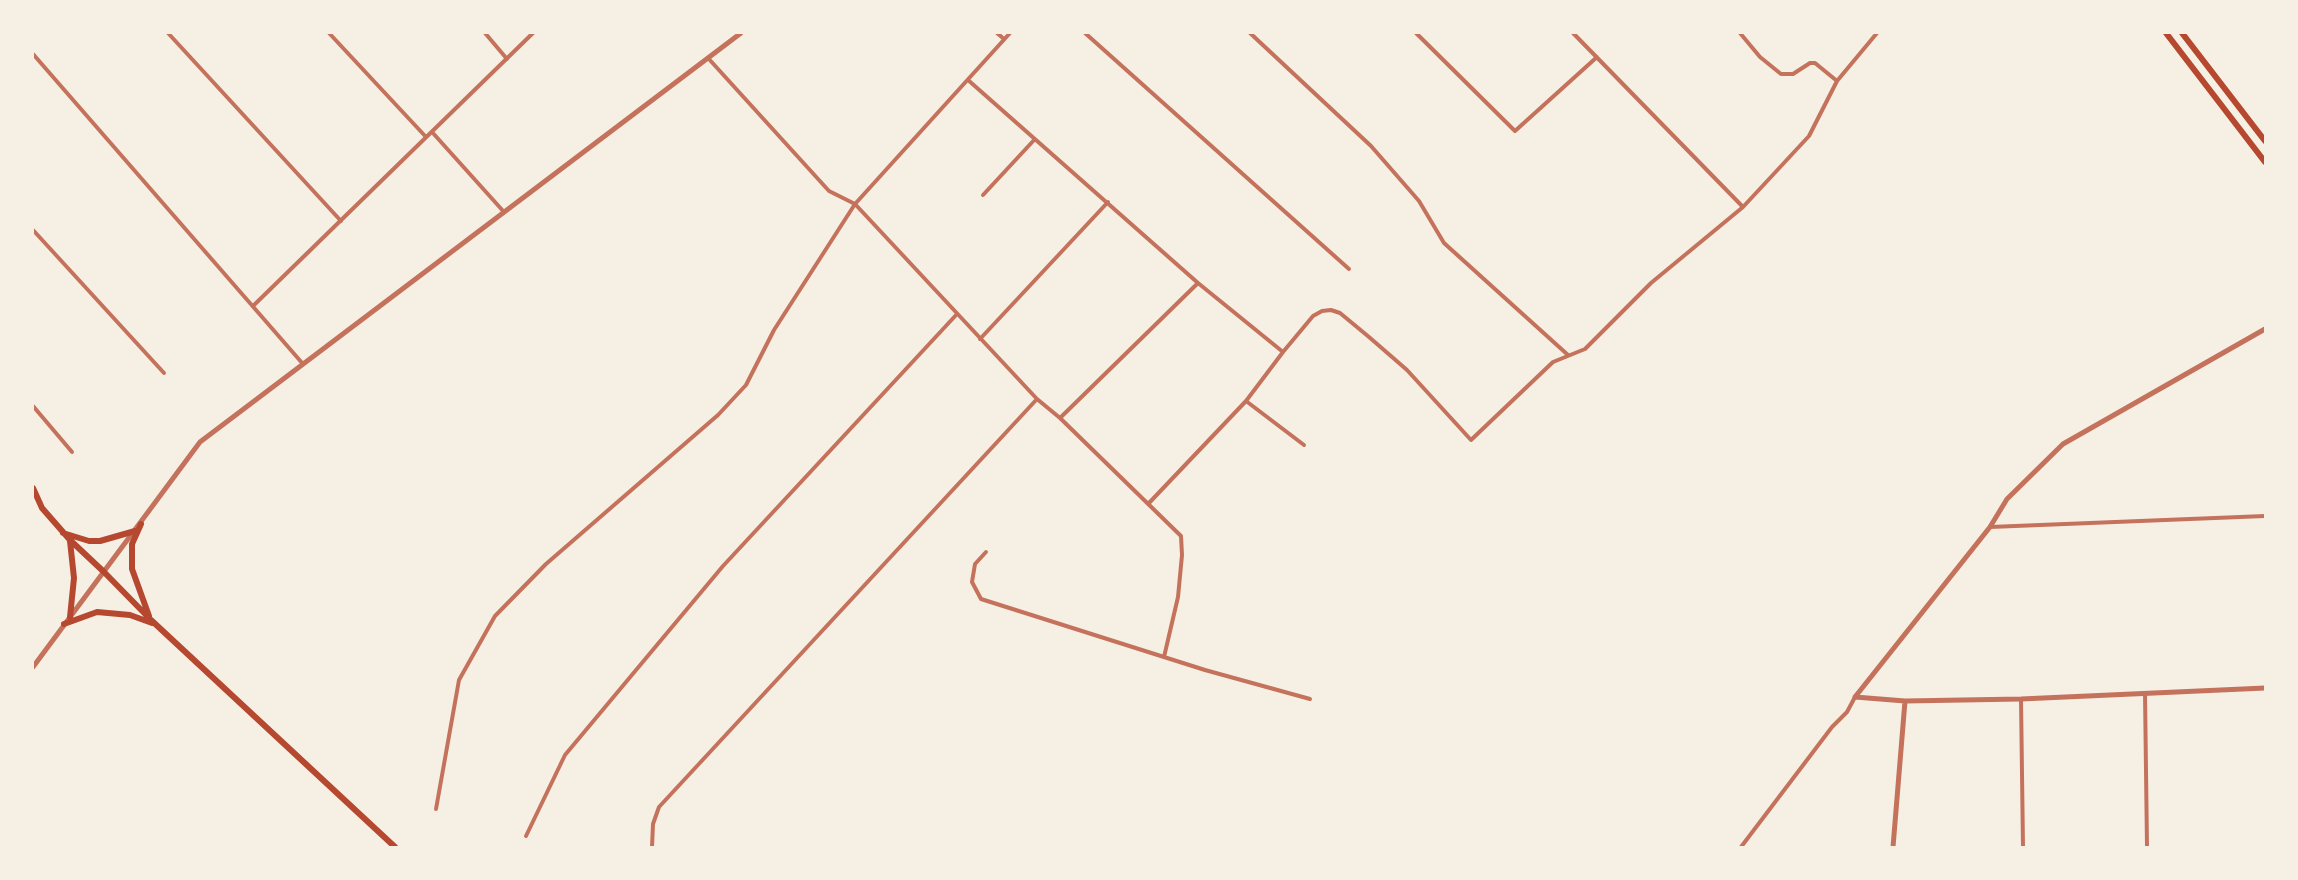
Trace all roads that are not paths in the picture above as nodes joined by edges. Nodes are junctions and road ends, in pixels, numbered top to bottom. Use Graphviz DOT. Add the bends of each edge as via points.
graph roads {
  1 [pos="168,33"];
  2 [pos="329,33"];
  3 [pos="485,33"];
  4 [pos="534,33"];
  5 [pos="741,33"];
  6 [pos="997,33"];
  7 [pos="1010,33"];
  8 [pos="1085,33"];
  9 [pos="1250,33"];
  10 [pos="1416,33"];
  11 [pos="1573,33"];
  12 [pos="1740,33"];
  13 [pos="1877,33"];
  14 [pos="2166,33"];
  15 [pos="2182,33"];
  16 [pos="1004,39"];
  17 [pos="33,54"];
  18 [pos="1597,57"];
  19 [pos="708,58"];
  20 [pos="507,59"];
  21 [pos="968,80"];
  22 [pos="1837,81"];
  23 [pos="432,132"];
  24 [pos="426,137"];
  25 [pos="1035,139"];
  26 [pos="2265,141"];
  27 [pos="2265,162"];
  28 [pos="983,195"];
  29 [pos="1108,202"];
  30 [pos="855,204"];
  31 [pos="1743,207"];
  32 [pos="504,212"];
  33 [pos="341,221"];
  34 [pos="33,230"];
  35 [pos="1349,269"];
  36 [pos="1198,283"];
  37 [pos="253,306"];
  38 [pos="957,314"];
  39 [pos="2265,329"];
  40 [pos="980,339"];
  41 [pos="1282,352"];
  42 [pos="1568,355"];
  43 [pos="303,364"];
  44 [pos="164,373"];
  45 [pos="1037,399"];
  46 [pos="1246,401"];
  47 [pos="33,406"];
  48 [pos="1060,418"];
  49 [pos="1304,445"];
  50 [pos="72,452"];
  51 [pos="33,488"];
  52 [pos="1149,503"];
  53 [pos="2265,516"];
  54 [pos="141,524"];
  55 [pos="1990,527"];
  56 [pos="135,531"];
  57 [pos="63,533"];
  58 [pos="70,540"];
  59 [pos="987,552"];
  60 [pos="104,572"];
  61 [pos="69,617"];
  62 [pos="154,622"];
  63 [pos="64,624"];
  64 [pos="1164,657"];
  65 [pos="33,667"];
  66 [pos="2265,688"];
  67 [pos="2145,693"];
  68 [pos="1855,697"];
  69 [pos="1310,699"];
  70 [pos="2021,699"];
  71 [pos="1905,701"];
  72 [pos="436,809"];
  73 [pos="526,836"];
  74 [pos="394,847"];
  75 [pos="652,847"];
  76 [pos="1741,847"];
  77 [pos="1893,847"];
  78 [pos="2023,847"];
  79 [pos="2146,847"];
  1 -- 33 [label="street"];
  2 -- 24 [label="street"];
  3 -- 20 [label="street"];
  4 -- 20 [label="street"];
  5 -- 19 [label="street"];
  6 -- 16 [label="street"];
  7 -- 16 [label="street"];
  8 -- 35 [label="street"];
  9 -- 42 [label="street" via="1371,146 1419,201 1444,243"];
  10 -- 18 [label="street" via="1515,130"];
  11 -- 18 [label="street"];
  12 -- 22 [label="street" via="1781,74 1792,74 1815,63"];
  13 -- 22 [label="street"];
  14 -- 27 [label="main road"];
  15 -- 26 [label="main road"];
  16 -- 21 [label="street"];
  17 -- 37 [label="street"];
  18 -- 31 [label="street"];
  19 -- 30 [label="street" via="829,191"];
  19 -- 32 [label="street"];
  20 -- 23 [label="street"];
  21 -- 25 [label="street"];
  21 -- 30 [label="street"];
  22 -- 31 [label="street" via="1809,136"];
  23 -- 24 [label="street"];
  23 -- 32 [label="street"];
  24 -- 33 [label="street"];
  25 -- 28 [label="street"];
  25 -- 29 [label="street"];
  29 -- 36 [label="street"];
  29 -- 40 [label="street"];
  30 -- 38 [label="street"];
  30 -- 72 [label="street" via="774,330 746,385 718,415 546,564 495,616 459,680"];
  31 -- 42 [label="street" via="1651,283 1585,349"];
  32 -- 43 [label="street"];
  33 -- 37 [label="street"];
  34 -- 44 [label="street"];
  36 -- 41 [label="street"];
  36 -- 48 [label="street"];
  37 -- 43 [label="street"];
  38 -- 40 [label="street"];
  38 -- 73 [label="street" via="723,566 565,755"];
  39 -- 55 [label="street" via="2063,444 2007,500"];
  40 -- 45 [label="street"];
  41 -- 42 [label="street" via="1313,316 1322,311 1340,313 1407,370 1471,440 1553,362"];
  41 -- 46 [label="street"];
  43 -- 54 [label="street" via="200,442"];
  45 -- 48 [label="street"];
  45 -- 75 [label="street" via="659,807"];
  46 -- 49 [label="street"];
  46 -- 52 [label="street"];
  47 -- 50 [label="street"];
  48 -- 52 [label="street"];
  51 -- 57 [label="main road" via="42,508"];
  52 -- 64 [label="street" via="1181,536 1178,597"];
  53 -- 55 [label="street"];
  54 -- 56 [label="street"];
  54 -- 62 [label="main road" via="132,544 132,569"];
  55 -- 68 [label="street"];
  56 -- 57 [label="main road" via="100,541"];
  56 -- 60 [label="street"];
  57 -- 58 [label="main road"];
  58 -- 60 [label="main road"];
  58 -- 61 [label="main road" via="74,578"];
  59 -- 64 [label="street" via="975,564 972,582 981,599"];
  60 -- 61 [label="street"];
  60 -- 62 [label="main road"];
  61 -- 63 [label="street"];
  62 -- 63 [label="main road" via="111,612 87,614"];
  62 -- 74 [label="main road"];
  63 -- 65 [label="street"];
  64 -- 69 [label="street"];
  66 -- 67 [label="street"];
  67 -- 70 [label="street"];
  67 -- 79 [label="street"];
  68 -- 71 [label="street"];
  68 -- 76 [label="street"];
  70 -- 71 [label="street"];
  70 -- 78 [label="street"];
  71 -- 77 [label="street"];
}
